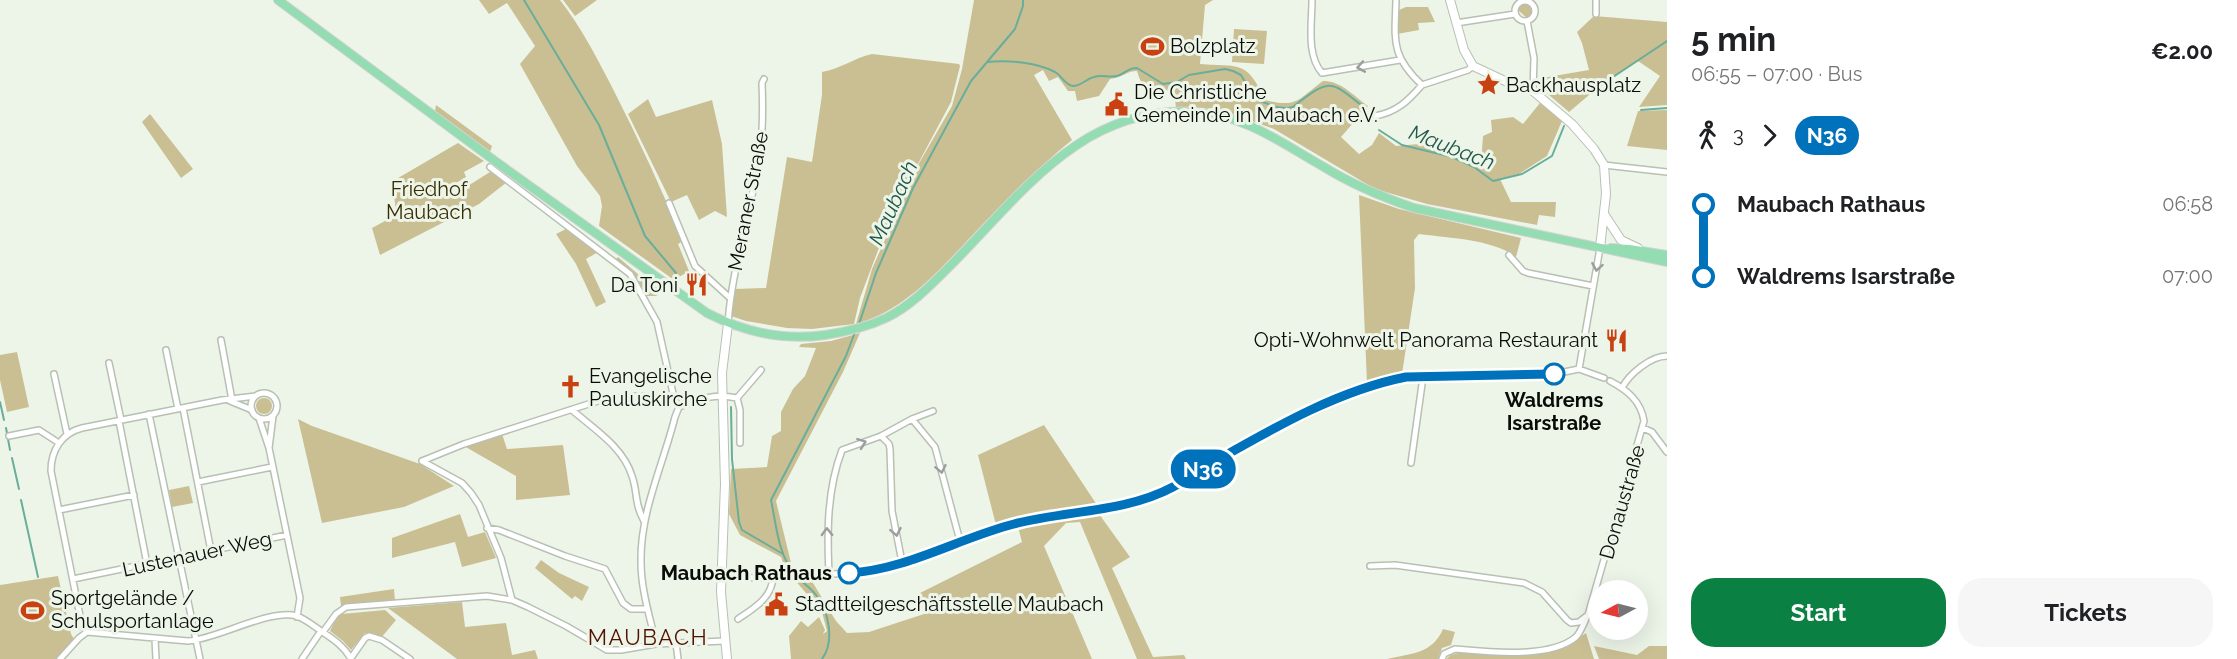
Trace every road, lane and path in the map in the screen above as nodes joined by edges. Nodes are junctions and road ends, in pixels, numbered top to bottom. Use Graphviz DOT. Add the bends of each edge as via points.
graph roads {
  1 [pos="278,0"];
  2 [pos="1312,0"];
  3 [pos="1396,0"];
  4 [pos="1450,0"];
  5 [pos="1596,0"];
  6 [pos="1515,14"];
  7 [pos="1596,14"];
  8 [pos="1527,21"];
  9 [pos="1456,23"];
  10 [pos="1400,60"];
  11 [pos="1473,66"];
  12 [pos="764,79"];
  13 [pos="1422,85"];
  14 [pos="1533,91"];
  15 [pos="1375,116"];
  16 [pos="1604,165"];
  17 [pos="490,167"];
  18 [pos="1667,172"];
  19 [pos="669,203"];
  20 [pos="1604,214"];
  21 [pos="1600,248"];
  22 [pos="1509,255"];
  23 [pos="1667,258"];
  24 [pos="1593,286"];
  25 [pos="730,298"];
  26 [pos="728,324"];
  27 [pos="221,340"];
  28 [pos="166,350"];
  29 [pos="1667,356"];
  30 [pos="109,363"];
  31 [pos="1579,369"];
  32 [pos="761,370"];
  33 [pos="54,374"];
  34 [pos="1423,377"];
  35 [pos="1622,388"];
  36 [pos="722,395"];
  37 [pos="256,396"];
  38 [pos="674,398"];
  39 [pos="737,398"];
  40 [pos="232,401"];
  41 [pos="679,407"];
  42 [pos="180,408"];
  43 [pos="252,410"];
  44 [pos="572,410"];
  45 [pos="933,411"];
  46 [pos="149,414"];
  47 [pos="273,416"];
  48 [pos="259,418"];
  49 [pos="912,419"];
  50 [pos="120,421"];
  51 [pos="1643,428"];
  52 [pos="67,434"];
  53 [pos="9,436"];
  54 [pos="881,436"];
  55 [pos="59,443"];
  56 [pos="740,443"];
  57 [pos="269,448"];
  58 [pos="1667,452"];
  59 [pos="1411,463"];
  60 [pos="272,467"];
  61 [pos="198,482"];
  62 [pos="134,495"];
  63 [pos="59,510"];
  64 [pos="644,521"];
  65 [pos="487,528"];
  66 [pos="286,535"];
  67 [pos="960,541"];
  68 [pos="211,551"];
  69 [pos="179,557"];
  70 [pos="902,562"];
  71 [pos="147,564"];
  72 [pos="1370,566"];
  73 [pos="829,574"];
  74 [pos="722,577"];
  75 [pos="773,577"];
  76 [pos="73,579"];
  77 [pos="1598,580"];
  78 [pos="512,600"];
  79 [pos="647,609"];
  80 [pos="1588,615"];
  81 [pos="297,616"];
  82 [pos="738,619"];
  83 [pos="322,631"];
  84 [pos="87,632"];
  85 [pos="155,639"];
  86 [pos="196,640"];
  87 [pos="724,641"];
  88 [pos="656,644"];
  89 [pos="676,644"];
  90 [pos="351,658"];
  91 [pos="60,659"];
  92 [pos="156,659"];
  93 [pos="200,659"];
  94 [pos="302,659"];
  95 [pos="410,659"];
  96 [pos="678,659"];
  97 [pos="727,659"];
  98 [pos="1442,659"];
  1 -- 26 [label="main road" via="622,254"];
  10 -- 2 [label="street, one-way" via="1322,73 1312,57"];
  3 -- 10 [label="street" via="1395,32"];
  4 -- 9 [label="street"];
  5 -- 7 [label="street"];
  6 -- 8 [label="street"];
  6 -- 8 [label="street" via="1519,3 1531,2 1535,14"];
  6 -- 9 [label="street"];
  8 -- 14 [label="street" via="1534,58"];
  9 -- 11 [label="street"];
  10 -- 13 [label="street"];
  11 -- 13 [label="street"];
  11 -- 14 [label="street"];
  12 -- 25 [label="street, Meraner Straße" via="760,154"];
  13 -- 15 [label="street" via="1398,108"];
  14 -- 16 [label="street" via="1572,124"];
  16 -- 18 [label="street"];
  16 -- 20 [label="street"];
  17 -- 38 [label="street" via="630,274 657,322"];
  19 -- 25 [label="street" via="695,266"];
  20 -- 21 [label="street"];
  20 -- 23 [label="street" via="1621,240"];
  21 -- 23 [label="main road" via="1623,248"];
  21 -- 24 [label="street, one-way"];
  21 -- 26 [label="main road" via="1414,208 1374,194 1246,124 1195,112 1166,114 1120,123 1068,149 918,296 893,314 850,330 795,338"];
  22 -- 24 [label="street" via="1528,273"];
  24 -- 31 [label="street"];
  25 -- 26 [label="street, Meraner Straße"];
  26 -- 36 [label="street"];
  27 -- 40 [label="street"];
  28 -- 42 [label="street"];
  29 -- 35 [label="street" via="1648,364 1626,380"];
  30 -- 50 [label="street"];
  31 -- 34 [label="street" via="1554,374"];
  31 -- 35 [label="street, Donaustraße"];
  32 -- 39 [label="street"];
  33 -- 52 [label="street"];
  34 -- 59 [label="street"];
  34 -- 67 [label="street" via="1382,383 1306,413 1171,488 1132,502 1015,523"];
  35 -- 51 [label="street, Donaustraße" via="1640,407"];
  36 -- 39 [label="street"];
  36 -- 41 [label="street"];
  36 -- 74 [label="street"];
  37 -- 40 [label="street"];
  37 -- 43 [label="street"];
  37 -- 47 [label="street" via="273,396 278,406"];
  38 -- 41 [label="street"];
  38 -- 44 [label="street" via="615,398"];
  39 -- 56 [label="street"];
  40 -- 42 [label="street"];
  40 -- 43 [label="street"];
  41 -- 64 [label="street"];
  42 -- 46 [label="street"];
  42 -- 61 [label="street"];
  43 -- 48 [label="street"];
  44 -- 64 [label="street" via="622,455 633,476 637,509"];
  44 -- 65 [label="street" via="422,461 462,483 479,505"];
  45 -- 49 [label="street"];
  46 -- 50 [label="street"];
  46 -- 69 [label="street"];
  47 -- 48 [label="street"];
  47 -- 57 [label="street"];
  48 -- 57 [label="street"];
  49 -- 54 [label="street"];
  49 -- 67 [label="street, one-way" via="934,447"];
  50 -- 52 [label="street"];
  50 -- 62 [label="street"];
  51 -- 58 [label="street" via="1652,432"];
  51 -- 77 [label="street, Donaustraße"];
  52 -- 55 [label="street"];
  53 -- 55 [label="street" via="39,430"];
  54 -- 70 [label="street, one-way" via="890,449 892,511"];
  73 -- 54 [label="street, one-way" via="827,524 842,450"];
  55 -- 63 [label="street" via="51,463"];
  57 -- 60 [label="street"];
  60 -- 61 [label="street"];
  60 -- 66 [label="street"];
  61 -- 68 [label="street"];
  62 -- 63 [label="street"];
  62 -- 71 [label="street"];
  63 -- 76 [label="street"];
  64 -- 79 [label="street" via="640,564"];
  65 -- 78 [label="street" via="501,558"];
  65 -- 79 [label="street" via="605,569 623,603 631,609"];
  66 -- 68 [label="street, Lustenauer Weg"];
  66 -- 81 [label="street" via="300,598"];
  67 -- 70 [label="street"];
  68 -- 69 [label="street, Lustenauer Weg"];
  69 -- 71 [label="street, Lustenauer Weg"];
  69 -- 86 [label="street"];
  70 -- 73 [label="street" via="867,572"];
  71 -- 76 [label="street, Lustenauer Weg"];
  72 -- 80 [label="street" via="1395,565 1524,583 1542,592 1571,623"];
  73 -- 75 [label="street"];
  74 -- 75 [label="street"];
  74 -- 87 [label="street"];
  75 -- 82 [label="street" via="773,587 760,603"];
  76 -- 84 [label="street" via="82,626"];
  78 -- 83 [label="street" via="487,596 346,607"];
  78 -- 88 [label="street" via="607,650"];
  79 -- 88 [label="street"];
  80 -- 98 [label="street, Donaustraße" via="1578,635 1560,647 1535,654 1455,649"];
  81 -- 83 [label="street"];
  81 -- 86 [label="street" via="264,619"];
  83 -- 90 [label="street"];
  83 -- 94 [label="street"];
  84 -- 85 [label="street"];
  84 -- 91 [label="street"];
  85 -- 86 [label="street"];
  85 -- 92 [label="street"];
  86 -- 93 [label="street"];
  87 -- 89 [label="street"];
  87 -- 97 [label="street"];
  88 -- 89 [label="street"];
  89 -- 96 [label="street"];
  90 -- 95 [label="street" via="369,636"];
}
